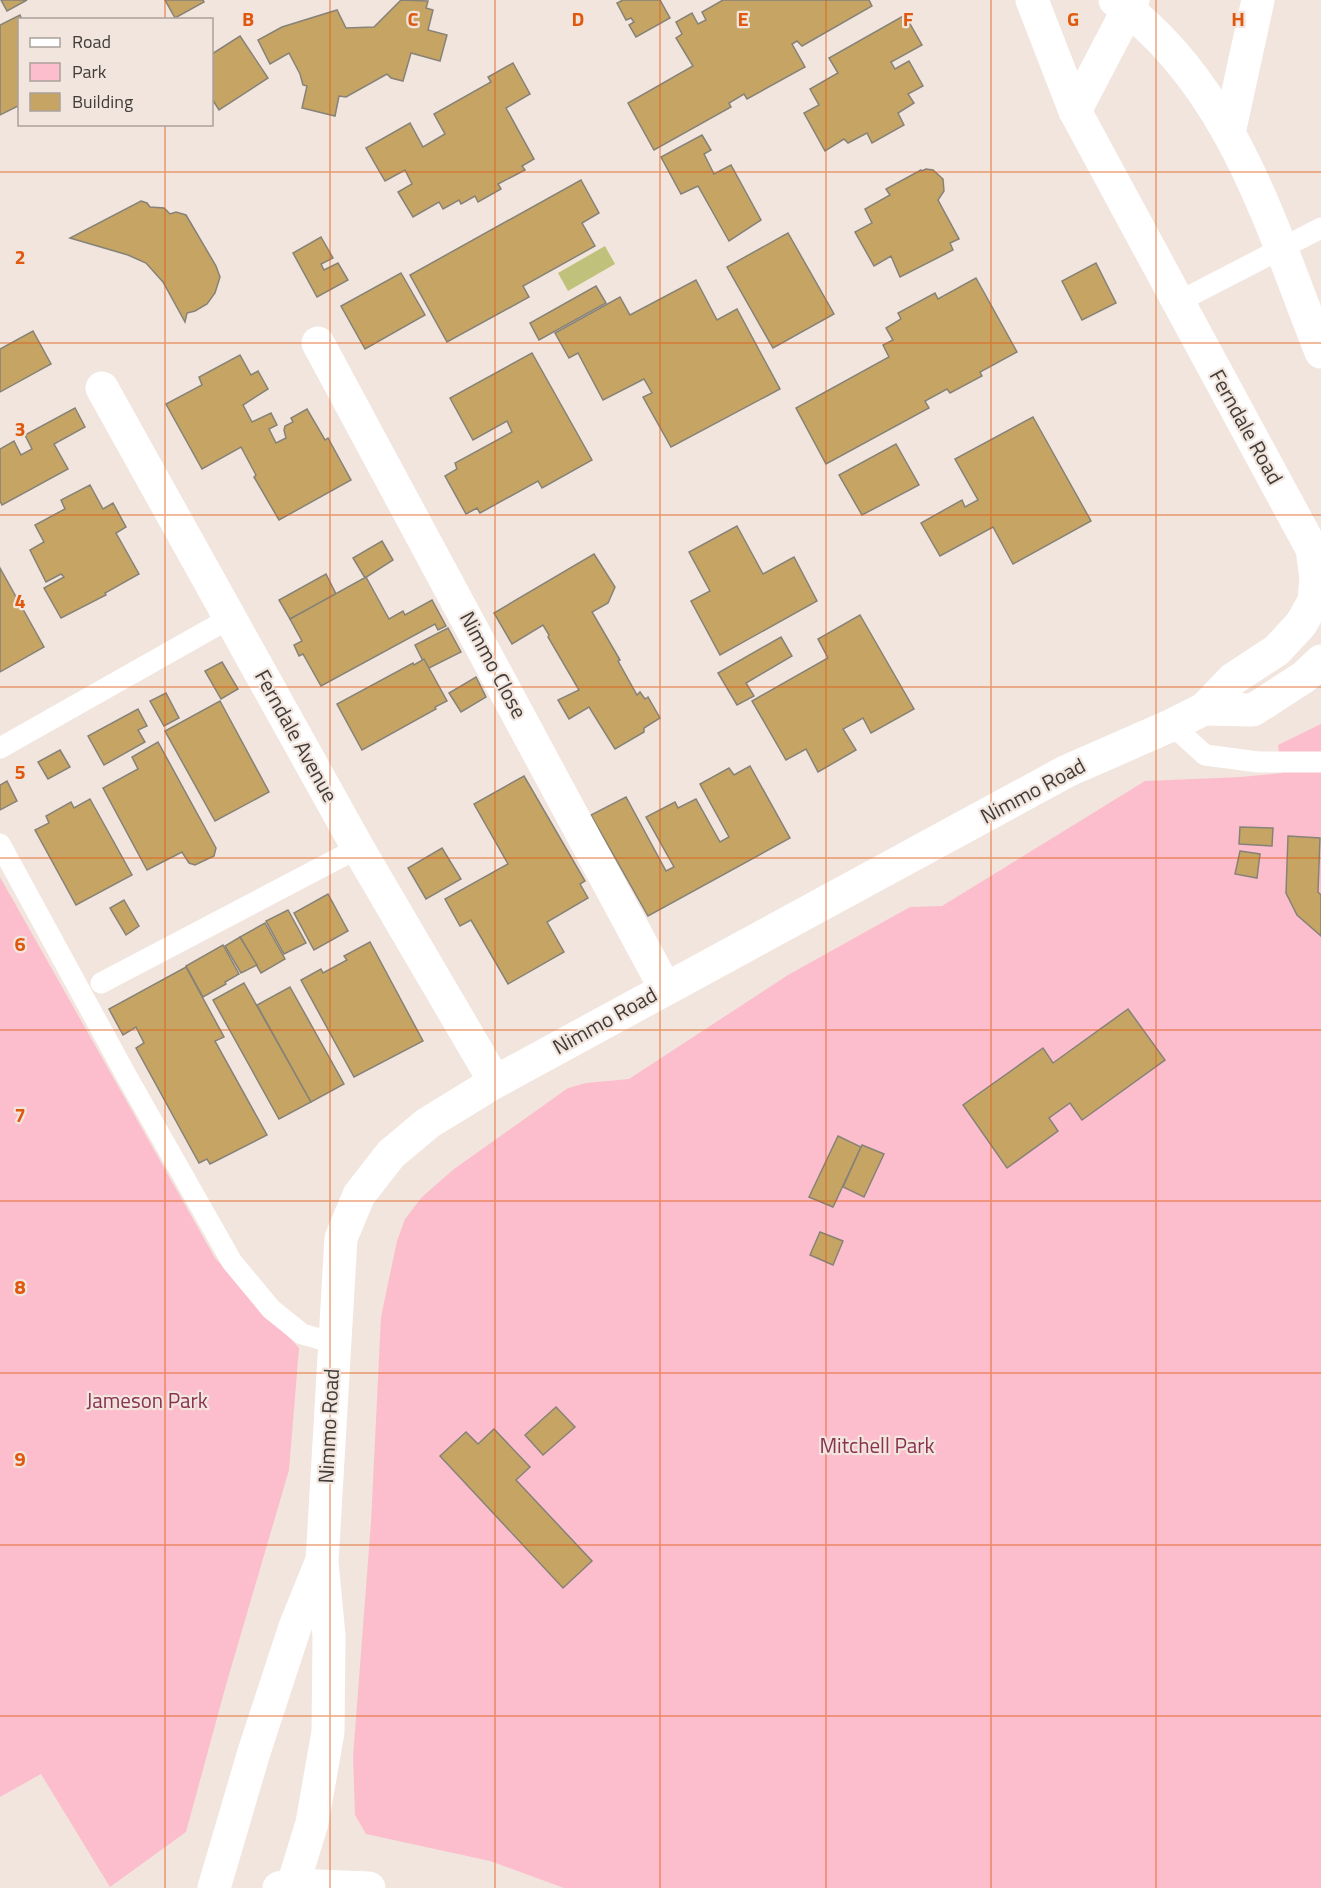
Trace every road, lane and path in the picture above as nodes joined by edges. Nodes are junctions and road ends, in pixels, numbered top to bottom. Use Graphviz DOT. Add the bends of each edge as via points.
graph roads {
  1 [pos="1032,0"];
  2 [pos="1258,0"];
  3 [pos="1125,3"];
  4 [pos="1075,111"];
  5 [pos="1229,133"];
  6 [pos="1321,228"];
  7 [pos="1282,247"];
  8 [pos="1178,302"];
  9 [pos="318,343"];
  10 [pos="1321,352"];
  11 [pos="102,388"];
  12 [pos="230,618"];
  13 [pos="1321,661"];
  14 [pos="1204,709"];
  15 [pos="1172,725"];
  16 [pos="0,748"];
  17 [pos="1321,762"];
  18 [pos="0,844"];
  19 [pos="358,848"];
  20 [pos="101,983"];
  21 [pos="666,988"];
  22 [pos="495,1082"];
  23 [pos="334,1343"];
  24 [pos="322,1562"];
  25 [pos="288,1887"];
  26 [pos="214,1888"];
  27 [pos="369,1888"];
  1 -- 4 [label="street, Ferndale Road"];
  2 -- 5 [label="street"];
  3 -- 4 [label="street"];
  3 -- 5 [label="street" via="1174,52 1202,87"];
  4 -- 8 [label="street, Ferndale Road"];
  5 -- 7 [label="street"];
  6 -- 7 [label="lane"];
  7 -- 8 [label="lane"];
  7 -- 10 [label="street"];
  8 -- 14 [label="street, Ferndale Road" via="1312,549 1316,578 1314,602 1301,624 1276,650 1233,679"];
  9 -- 21 [label="street, Nimmo Close"];
  11 -- 12 [label="street, Ferndale Avenue"];
  12 -- 16 [label="lane"];
  12 -- 19 [label="street, Ferndale Avenue"];
  13 -- 14 [label="street" via="1304,677 1253,710"];
  14 -- 15 [label="street, Nimmo Road"];
  15 -- 17 [label="lane" via="1204,755 1258,762"];
  15 -- 21 [label="street, Nimmo Road" via="1067,771"];
  18 -- 23 [label="lane" via="232,1262 271,1309 302,1334"];
  19 -- 20 [label="lane"];
  19 -- 22 [label="street, Ferndale Avenue"];
  21 -- 22 [label="street, Nimmo Road"];
  22 -- 23 [label="street, Nimmo Road" via="428,1123 391,1155 359,1195 340,1238"];
  23 -- 24 [label="street, Nimmo Road"];
  24 -- 25 [label="street, Nimmo Road" via="329,1636 328,1732 312,1823"];
  24 -- 26 [label="street, Nimmo Road" via="295,1627"];
  25 -- 27 [label="street"];
}
